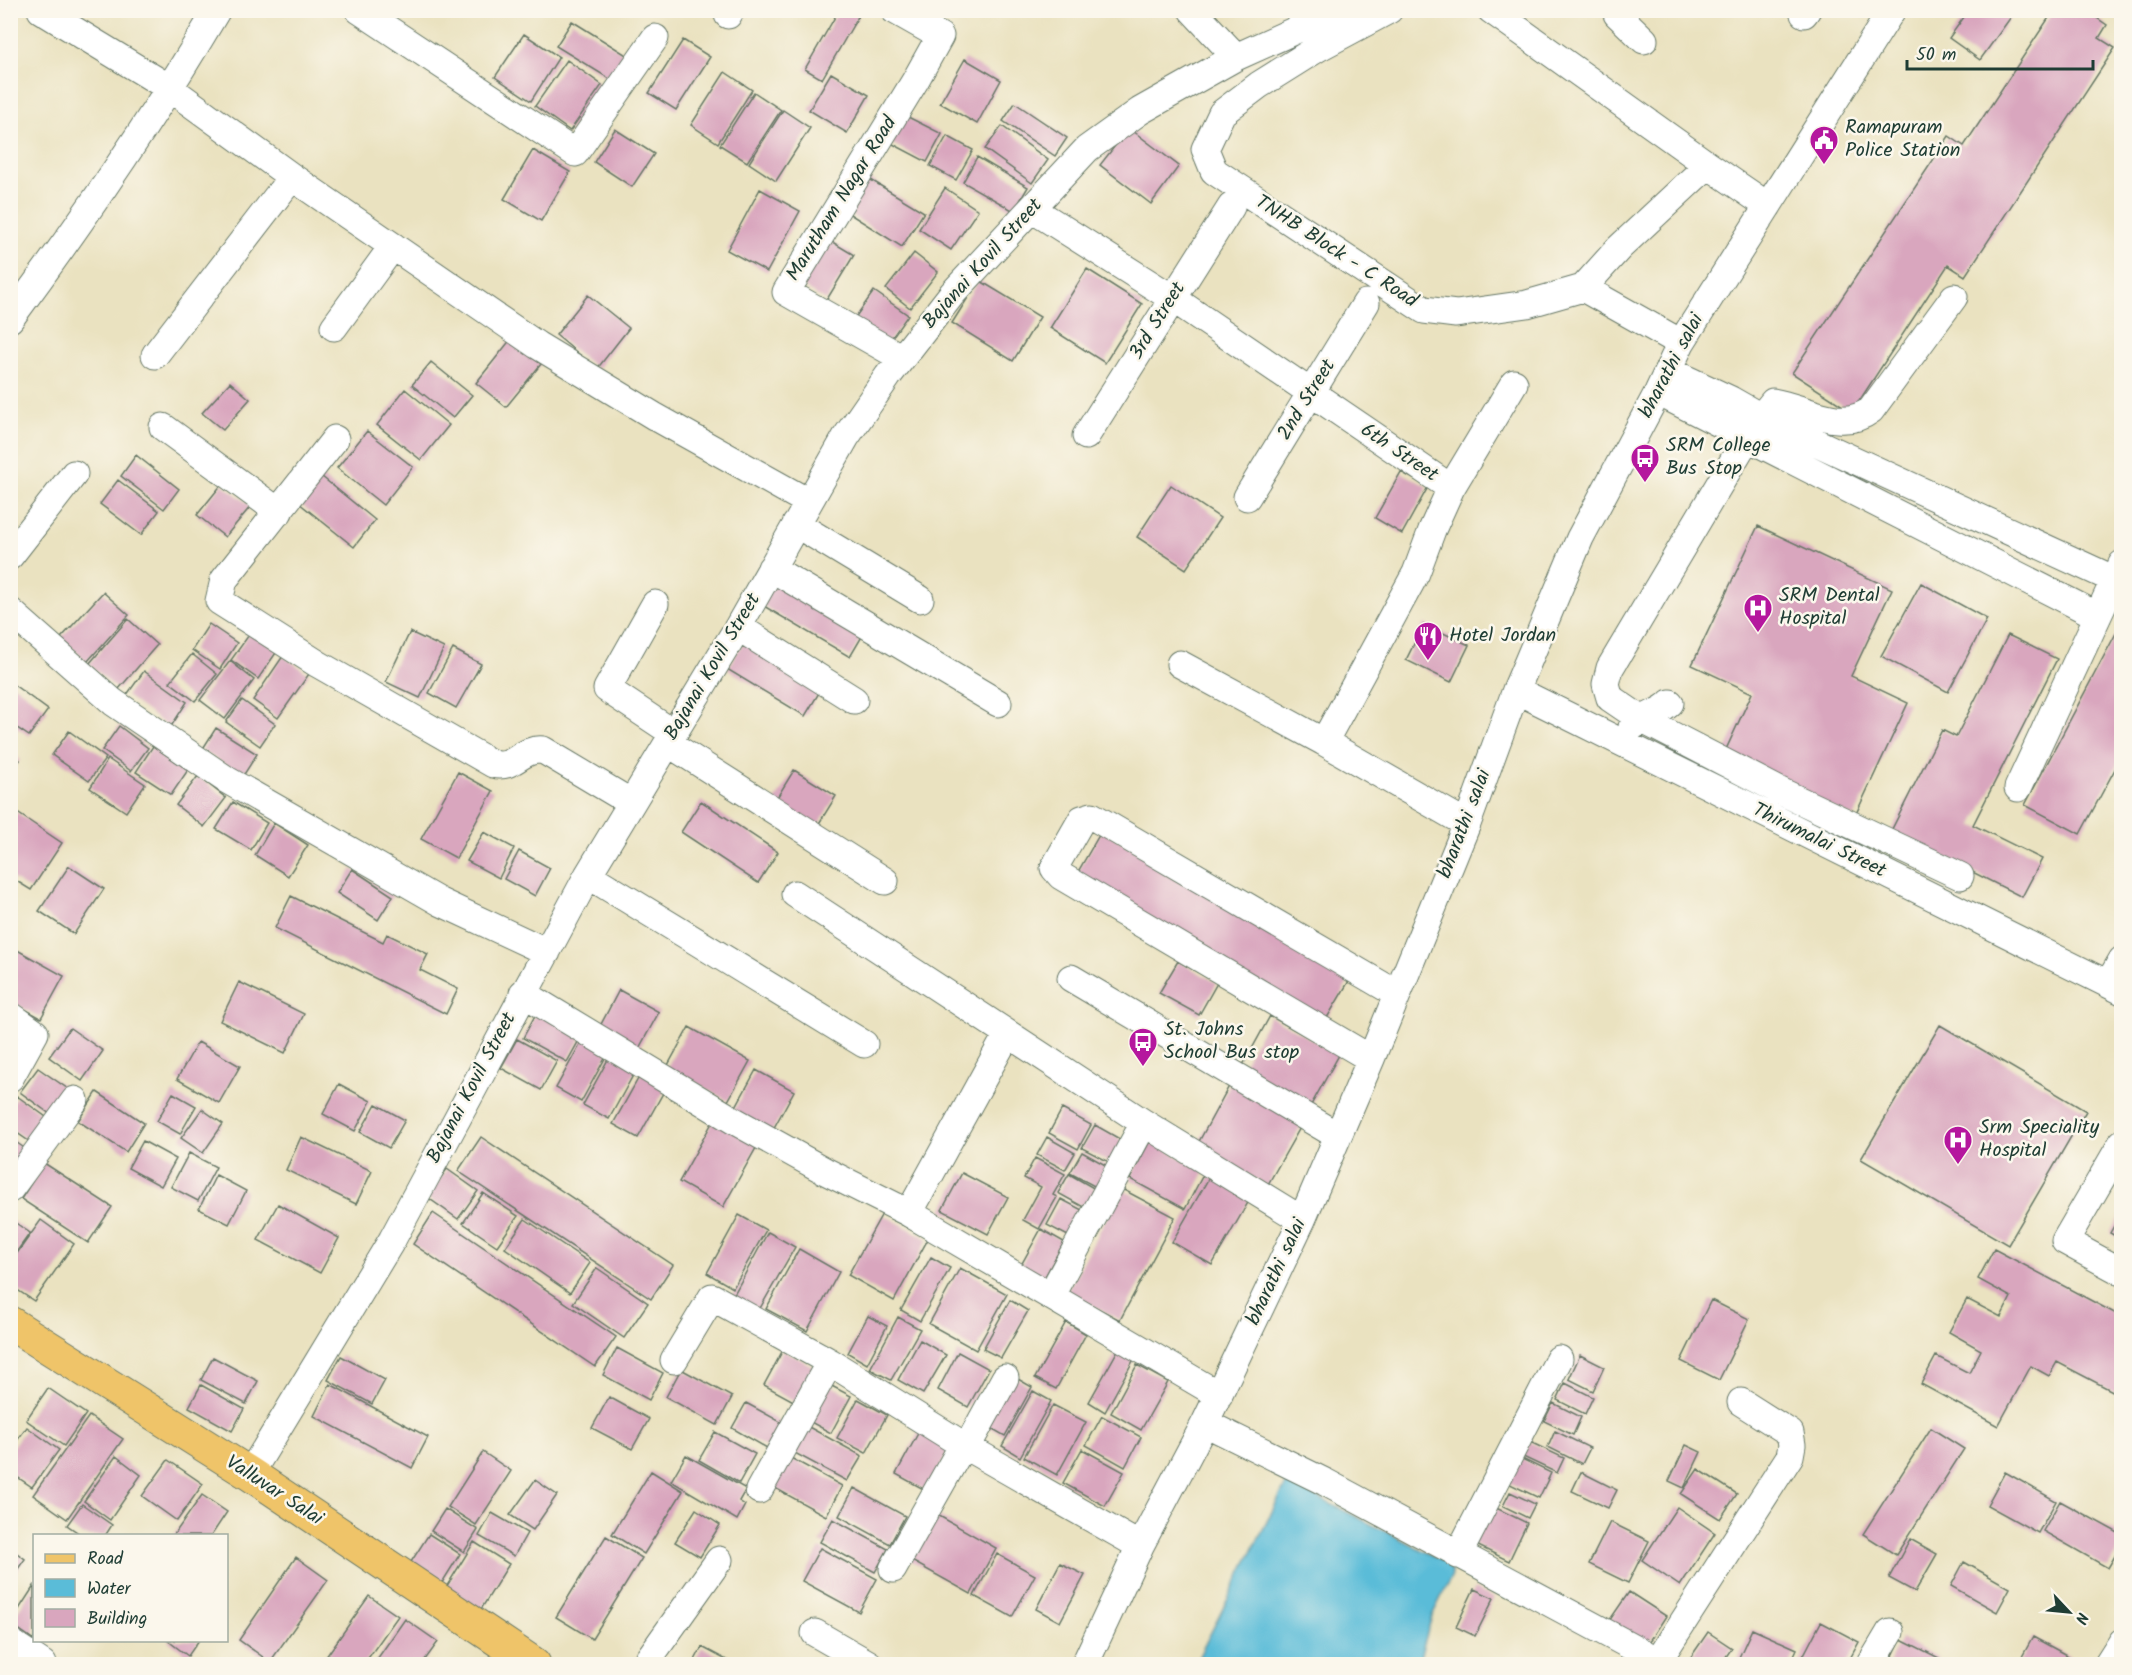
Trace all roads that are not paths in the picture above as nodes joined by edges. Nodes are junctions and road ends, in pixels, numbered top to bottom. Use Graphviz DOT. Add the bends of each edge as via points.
graph roads {
  1 [pos="41,10"];
  2 [pos="217,10"];
  3 [pos="358,10"];
  4 [pos="894,10"];
  5 [pos="1192,10"];
  6 [pos="1340,10"];
  7 [pos="1389,10"];
  8 [pos="1491,10"];
  9 [pos="1620,10"];
  10 [pos="1892,10"];
  11 [pos="656,38"];
  12 [pos="1644,40"];
  13 [pos="1236,57"];
  14 [pos="171,88"];
  15 [pos="1708,165"];
  16 [pos="292,177"];
  17 [pos="1768,206"];
  18 [pos="1232,207"];
  19 [pos="1032,209"];
  20 [pos="393,246"];
  21 [pos="1582,288"];
  22 [pos="1954,297"];
  23 [pos="1172,298"];
  24 [pos="1366,303"];
  25 [pos="10,319"];
  26 [pos="334,327"];
  27 [pos="1681,343"];
  28 [pos="155,355"];
  29 [pos="902,358"];
  30 [pos="1664,381"];
  31 [pos="1514,383"];
  32 [pos="1311,393"];
  33 [pos="163,427"];
  34 [pos="1754,428"];
  35 [pos="1086,436"];
  36 [pos="335,439"];
  37 [pos="74,474"];
  38 [pos="1451,488"];
  39 [pos="1247,497"];
  40 [pos="279,512"];
  41 [pos="802,513"];
  42 [pos="10,556"];
  43 [pos="771,568"];
  44 [pos="2118,572"];
  45 [pos="920,599"];
  46 [pos="655,604"];
  47 [pos="10,611"];
  48 [pos="2098,615"];
  49 [pos="738,627"];
  50 [pos="1180,664"];
  51 [pos="1516,690"];
  52 [pos="854,700"];
  53 [pos="998,703"];
  54 [pos="1670,703"];
  55 [pos="1641,719"];
  56 [pos="671,738"];
  57 [pos="1324,742"];
  58 [pos="1622,743"];
  59 [pos="2018,788"];
  60 [pos="630,802"];
  61 [pos="1467,824"];
  62 [pos="588,875"];
  63 [pos="1960,876"];
  64 [pos="885,881"];
  65 [pos="795,894"];
  66 [pos="547,952"];
  67 [pos="2121,960"];
  68 [pos="1071,978"];
  69 [pos="2115,988"];
  70 [pos="523,993"];
  71 [pos="1397,994"];
  72 [pos="10,1015"];
  73 [pos="1007,1035"];
  74 [pos="864,1044"];
  75 [pos="1371,1059"];
  76 [pos="10,1078"];
  77 [pos="75,1100"];
  78 [pos="1144,1123"];
  79 [pos="1338,1136"];
  80 [pos="2121,1143"];
  81 [pos="10,1189"];
  82 [pos="909,1213"];
  83 [pos="1302,1220"];
  84 [pos="2121,1272"];
  85 [pos="1051,1295"];
  86 [pos="10,1323"];
  87 [pos="1559,1359"];
  88 [pos="674,1360"];
  89 [pos="830,1362"];
  90 [pos="1005,1378"];
  91 [pos="1218,1395"];
  92 [pos="1741,1402"];
  93 [pos="1205,1423"];
  94 [pos="965,1446"];
  95 [pos="250,1474"];
  96 [pos="759,1490"];
  97 [pos="1140,1546"];
  98 [pos="1458,1555"];
  99 [pos="719,1560"];
  100 [pos="893,1569"];
  101 [pos="1890,1632"];
  102 [pos="815,1633"];
  103 [pos="10,1642"];
  104 [pos="2121,1642"];
  105 [pos="1659,1664"];
  106 [pos="43,1665"];
  107 [pos="534,1665"];
  108 [pos="645,1665"];
  109 [pos="869,1665"];
  110 [pos="1085,1665"];
  111 [pos="1871,1665"];
  112 [pos="2108,1665"];
  1 -- 14 [label="street"];
  2 -- 14 [label="street"];
  3 -- 11 [label="street" via="575,153"];
  4 -- 29 [label="street, Marutham Nagar Road" via="940,36 786,292"];
  5 -- 13 [label="street"];
  6 -- 13 [label="street, Bajanai Kovil Street"];
  7 -- 21 [label="street, TNHB Block - C Road" via="1318,48 1222,112 1205,149 1214,171 1424,310 1456,314 1527,304"];
  8 -- 15 [label="street"];
  9 -- 12 [label="street" via="1617,14"];
  10 -- 17 [label="street, bharathi salai"];
  13 -- 19 [label="street, Bajanai Kovil Street" via="1140,111 1087,149"];
  14 -- 16 [label="street"];
  14 -- 25 [label="street"];
  15 -- 17 [label="street"];
  15 -- 21 [label="street"];
  16 -- 20 [label="street"];
  16 -- 28 [label="street"];
  17 -- 27 [label="street, bharathi salai"];
  18 -- 23 [label="street, 3rd Street"];
  19 -- 23 [label="street, 6th Street"];
  19 -- 29 [label="street, Bajanai Kovil Street" via="952,294"];
  20 -- 26 [label="street"];
  20 -- 41 [label="street" via="537,345"];
  21 -- 27 [label="street"];
  22 -- 34 [label="street" via="1866,414 1835,420 1773,402"];
  23 -- 32 [label="street, 6th Street"];
  23 -- 35 [label="street, 3rd Street"];
  24 -- 32 [label="street, 2nd Street"];
  27 -- 30 [label="street, bharathi salai"];
  29 -- 41 [label="street, Bajanai Kovil Street" via="846,437"];
  30 -- 34 [label="street"];
  30 -- 51 [label="street, bharathi salai" via="1580,538"];
  31 -- 38 [label="street"];
  32 -- 38 [label="street, 6th Street"];
  32 -- 39 [label="street, 2nd Street"];
  33 -- 40 [label="street"];
  34 -- 44 [label="street"];
  34 -- 48 [label="street"];
  34 -- 55 [label="street" via="1610,668 1606,684 1610,698"];
  36 -- 40 [label="street"];
  37 -- 42 [label="street"];
  38 -- 57 [label="street, 6th Street" via="1416,573"];
  40 -- 60 [label="street" via="224,580 219,601 318,664 493,764 501,767 526,752 543,750"];
  41 -- 43 [label="street, Bajanai Kovil Street"];
  41 -- 45 [label="street"];
  43 -- 49 [label="street, Bajanai Kovil Street"];
  43 -- 53 [label="street"];
  44 -- 48 [label="street"];
  46 -- 56 [label="street" via="607,689"];
  47 -- 66 [label="street" via="113,702 227,780 440,902"];
  48 -- 59 [label="street"];
  49 -- 52 [label="street"];
  49 -- 56 [label="street, Bajanai Kovil Street"];
  50 -- 57 [label="street"];
  51 -- 58 [label="street, Thirumalai Street"];
  51 -- 61 [label="street, bharathi salai"];
  54 -- 55 [label="street"];
  55 -- 58 [label="street"];
  55 -- 63 [label="street" via="1778,790"];
  56 -- 60 [label="street, Bajanai Kovil Street"];
  56 -- 64 [label="street"];
  57 -- 61 [label="street"];
  58 -- 69 [label="street, Thirumalai Street"];
  60 -- 62 [label="street, Bajanai Kovil Street"];
  61 -- 71 [label="street, bharathi salai"];
  62 -- 66 [label="street, Bajanai Kovil Street"];
  62 -- 74 [label="street"];
  65 -- 73 [label="street"];
  66 -- 70 [label="street, Bajanai Kovil Street"];
  67 -- 69 [label="street"];
  68 -- 79 [label="street"];
  70 -- 82 [label="street" via="743,1126"];
  70 -- 95 [label="street, Bajanai Kovil Street" via="392,1240"];
  71 -- 75 [label="street, bharathi salai"];
  71 -- 75 [label="street" via="1092,816 1082,819 1054,868 1061,876"];
  72 -- 76 [label="street" via="35,1033"];
  73 -- 78 [label="street"];
  73 -- 82 [label="street"];
  75 -- 79 [label="street, bharathi salai"];
  77 -- 81 [label="street"];
  78 -- 83 [label="street"];
  78 -- 85 [label="street"];
  79 -- 83 [label="street, bharathi salai"];
  80 -- 84 [label="street" via="2066,1241"];
  82 -- 85 [label="street"];
  83 -- 91 [label="street, bharathi salai"];
  85 -- 91 [label="street"];
  86 -- 95 [label="main road, Valluvar Salai"];
  87 -- 98 [label="street"];
  88 -- 89 [label="street" via="712,1297"];
  89 -- 94 [label="street"];
  89 -- 96 [label="street"];
  90 -- 94 [label="street"];
  91 -- 93 [label="street, bharathi salai"];
  92 -- 105 [label="street" via="1790,1433 1790,1456"];
  93 -- 97 [label="street, bharathi salai"];
  93 -- 98 [label="street" via="1325,1482"];
  94 -- 97 [label="street"];
  94 -- 100 [label="street"];
  95 -- 107 [label="main road, Valluvar Salai"];
  97 -- 110 [label="street, bharathi salai"];
  98 -- 105 [label="street"];
  99 -- 108 [label="street"];
  101 -- 111 [label="street"];
  102 -- 109 [label="street"];
  103 -- 106 [label="street"];
  104 -- 112 [label="street"];
}
